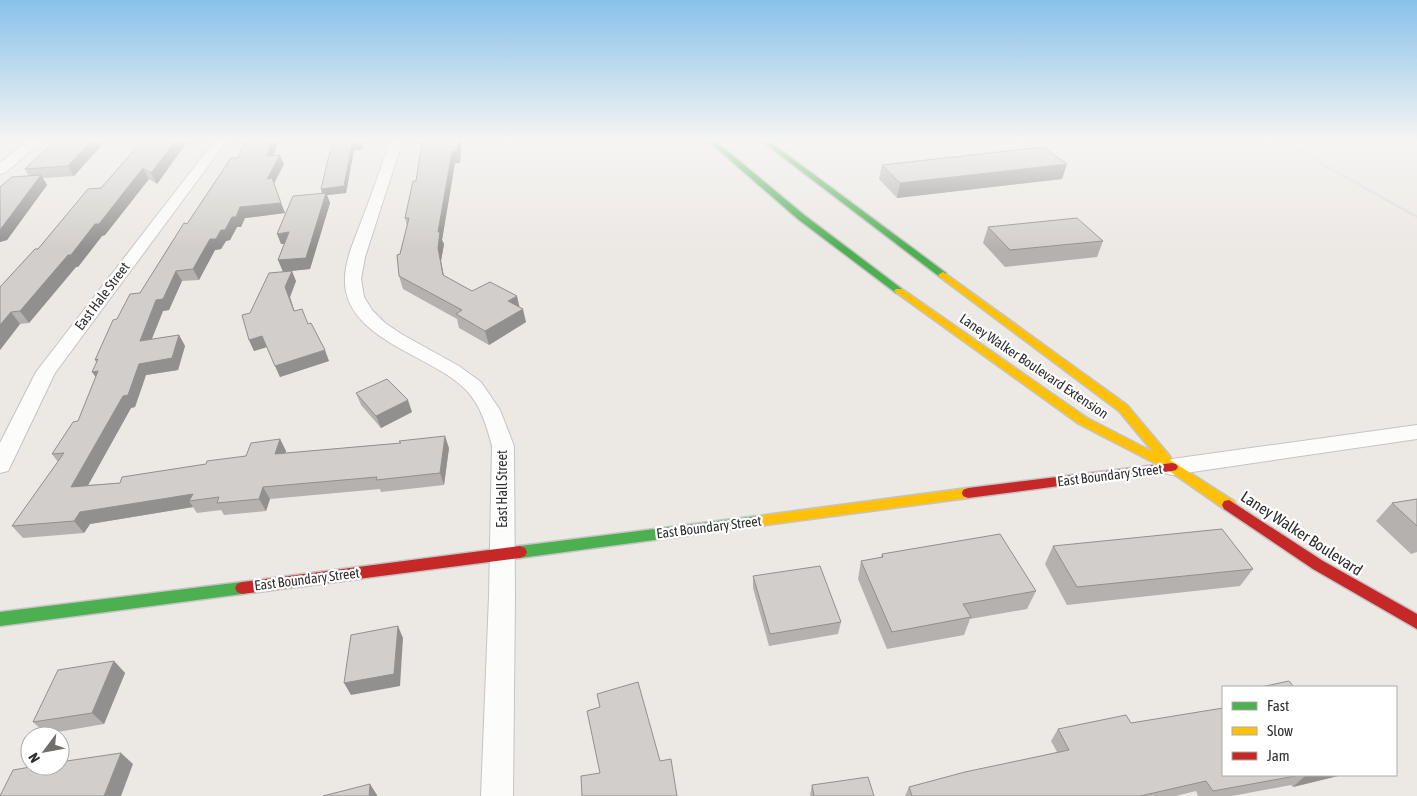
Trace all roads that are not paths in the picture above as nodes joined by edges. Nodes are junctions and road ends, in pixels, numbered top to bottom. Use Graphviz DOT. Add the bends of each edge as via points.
graph roads {
  1 [pos="193,176"];
  2 [pos="384,176"];
  3 [pos="753,176"];
  4 [pos="807,176"];
  5 [pos="820,212"];
  6 [pos="801,217"];
  7 [pos="1417,432"];
  8 [pos="0,465"];
  9 [pos="1172,467"];
  10 [pos="502,554"];
  11 [pos="1417,622"];
  12 [pos="4,624"];
  13 [pos="497,796"];
  1 -- 8 [label="street, East Hale Street" via="51,364 30,400"];
  2 -- 10 [label="street, East Hall Street" via="352,282 359,306 382,330 468,381 492,414 502,446"];
  3 -- 6 [label="main road, Laney Walker Boulevard Extension"];
  4 -- 9 [label="main road, Laney Walker Boulevard Extension" via="843,206 1123,408"];
  5 -- 6 [label="main road"];
  6 -- 9 [label="main road, Laney Walker Boulevard Extension" via="1083,421"];
  7 -- 9 [label="street, East Boundary Street"];
  9 -- 10 [label="main road, East Boundary Street"];
  9 -- 11 [label="main road, Laney Walker Boulevard" via="1318,565"];
  10 -- 12 [label="main road, East Boundary Street"];
  10 -- 13 [label="street, East Hall Street"];
}
